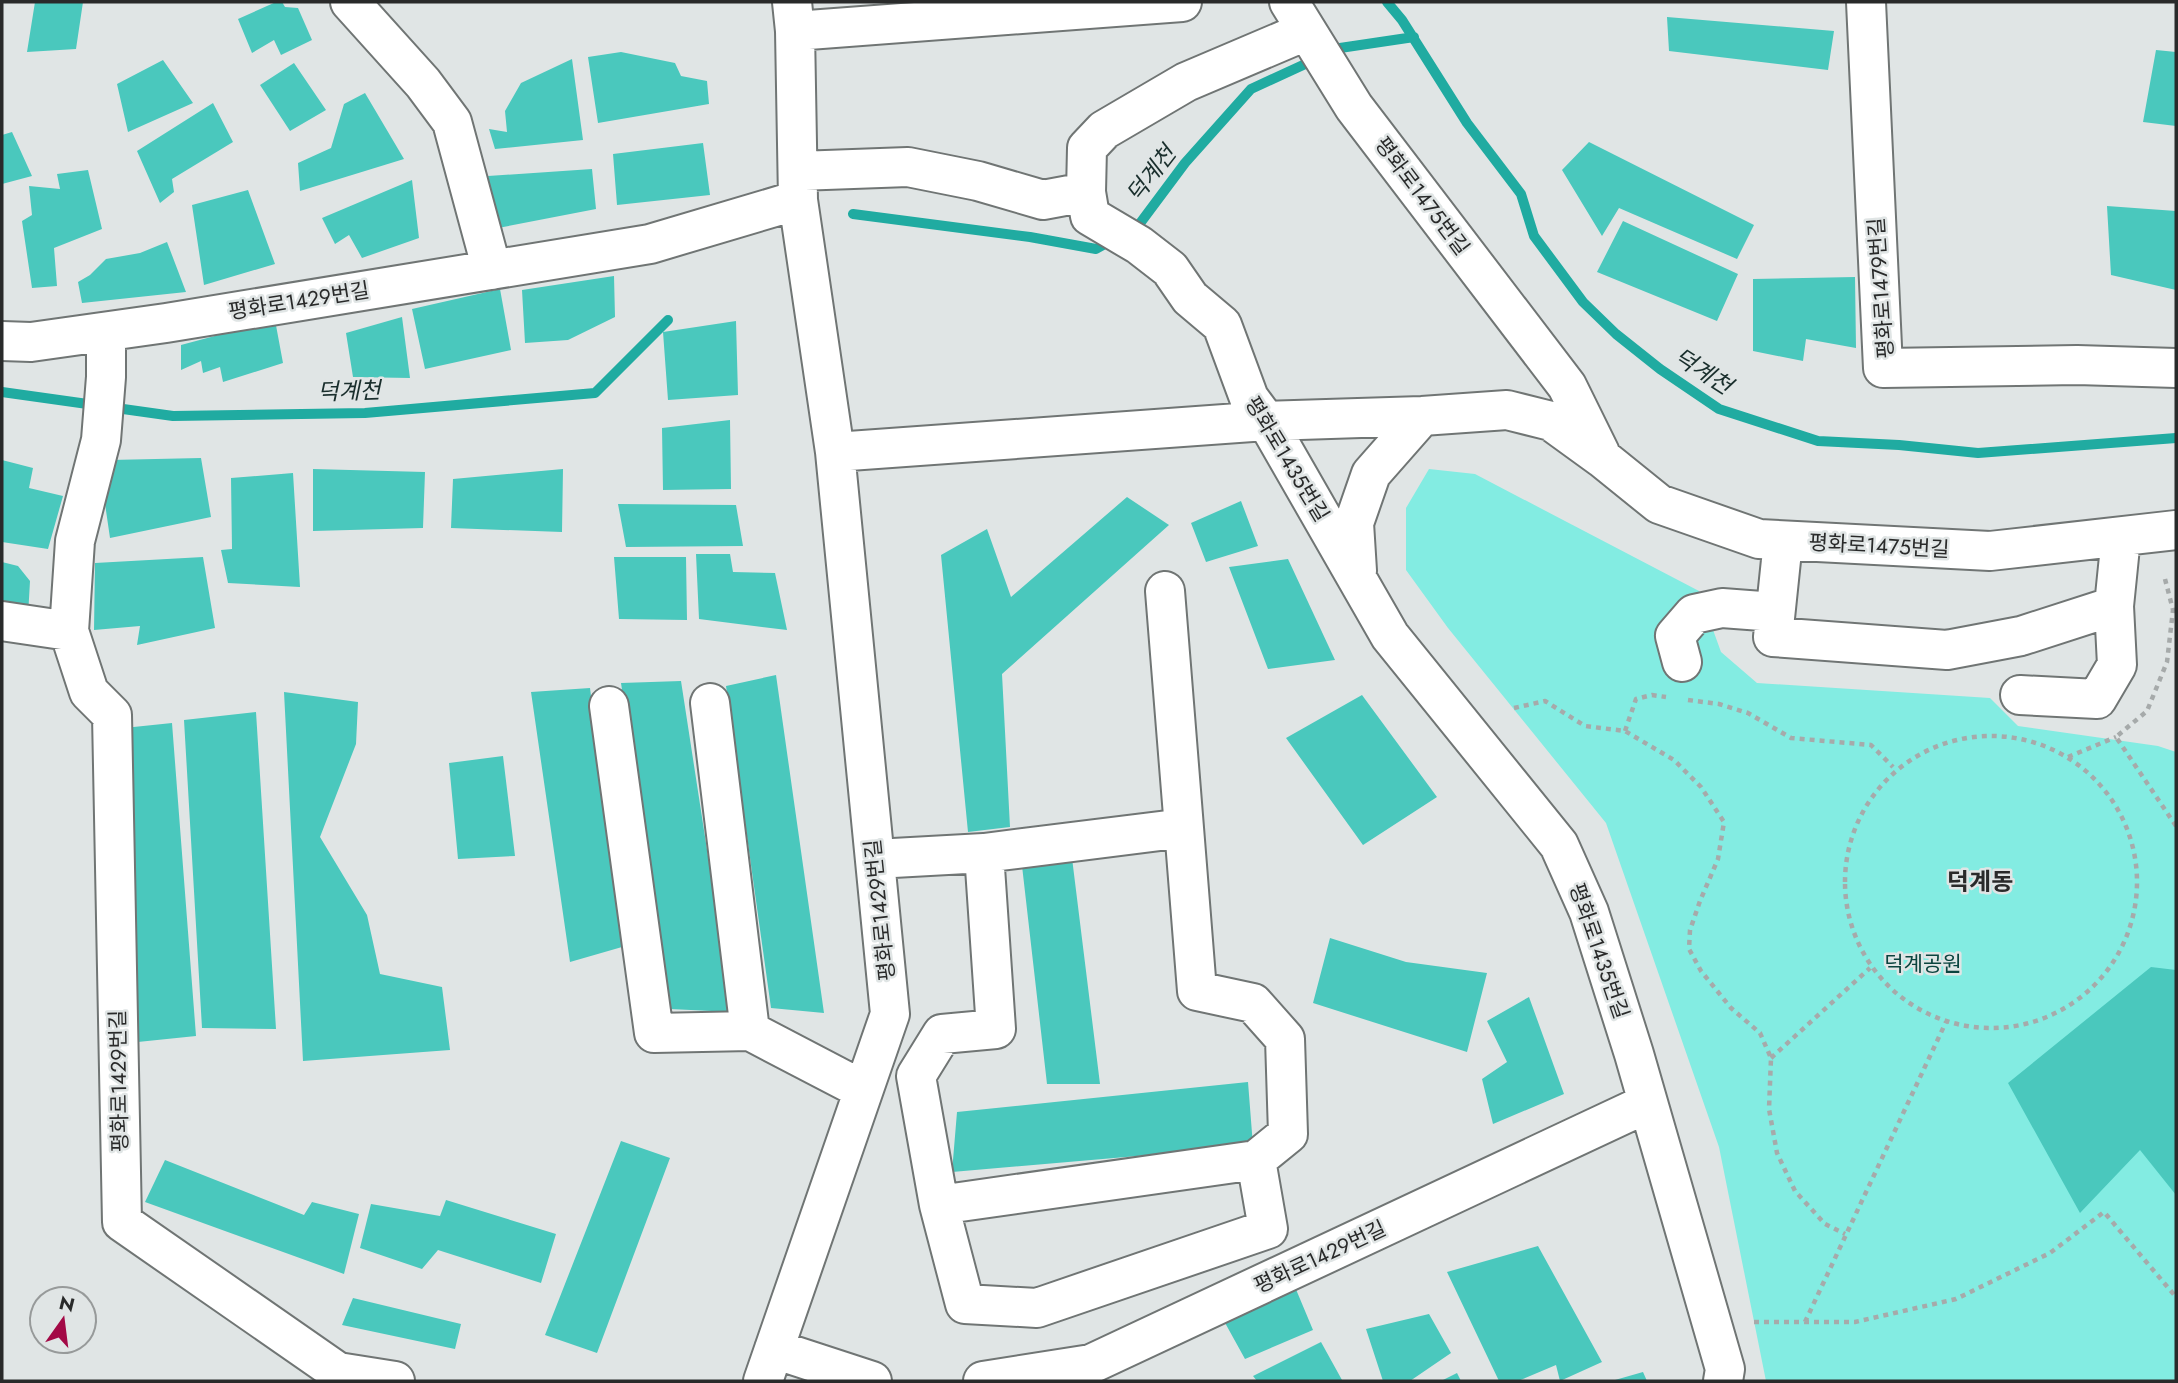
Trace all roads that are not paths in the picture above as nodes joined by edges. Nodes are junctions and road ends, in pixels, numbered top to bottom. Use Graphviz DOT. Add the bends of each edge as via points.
graph roads {
  1 [pos="350,2"];
  2 [pos="1182,2"];
  3 [pos="1866,2"];
  4 [pos="794,16"];
  5 [pos="1302,23"];
  6 [pos="798,185"];
  7 [pos="1092,207"];
  8 [pos="492,270"];
  9 [pos="106,332"];
  10 [pos="2,341"];
  11 [pos="2176,368"];
  12 [pos="1422,416"];
  13 [pos="1266,421"];
  14 [pos="835,453"];
  15 [pos="1602,458"];
  16 [pos="2176,530"];
  17 [pos="2121,537"];
  18 [pos="1783,541"];
  19 [pos="1357,577"];
  20 [pos="1165,591"];
  21 [pos="2114,606"];
  22 [pos="1775,612"];
  23 [pos="2,621"];
  24 [pos="69,631"];
  25 [pos="1682,662"];
  26 [pos="2020,695"];
  27 [pos="710,703"];
  28 [pos="610,706"];
  29 [pos="1184,828"];
  30 [pos="984,853"];
  31 [pos="875,859"];
  32 [pos="750,1031"];
  33 [pos="863,1090"];
  34 [pos="1647,1103"];
  35 [pos="1256,1160"];
  36 [pos="939,1205"];
  37 [pos="769,1365"];
  38 [pos="395,1381"];
  39 [pos="872,1381"];
  40 [pos="983,1381"];
  41 [pos="1723,1381"];
  1 -- 8 [label="street" via="452,122"];
  2 -- 4 [label="street"];
  3 -- 11 [label="street, 평화로1479번길" via="1883,368"];
  4 -- 6 [label="street, 평화로1429번길"];
  5 -- 7 [label="street" via="1104,130 1087,148"];
  5 -- 15 [label="street, 평화로1475번길" via="1353,107 1567,386"];
  6 -- 7 [label="street" via="908,167 1043,200"];
  6 -- 8 [label="street, 평화로1429번길" via="649,244"];
  6 -- 14 [label="street, 평화로1429번길"];
  7 -- 13 [label="street, 평화로1435번길" via="1170,269 1190,298 1222,325 1249,398"];
  8 -- 9 [label="street, 평화로1429번길"];
  9 -- 10 [label="street, 평화로1429번길"];
  9 -- 24 [label="street, 평화로1429번길" via="101,440 75,541"];
  12 -- 13 [label="street, 평화로1475번길"];
  12 -- 15 [label="street, 평화로1475번길" via="1507,410 1551,421"];
  12 -- 19 [label="street, 평화로1435번길" via="1371,474 1354,523"];
  13 -- 14 [label="street"];
  13 -- 19 [label="street, 평화로1435번길"];
  14 -- 31 [label="street, 평화로1429번길"];
  15 -- 18 [label="street, 평화로1475번길" via="1659,504 1759,539"];
  16 -- 17 [label="street, 평화로1475번길"];
  17 -- 18 [label="street, 평화로1475번길" via="1990,551"];
  17 -- 21 [label="street"];
  18 -- 22 [label="street"];
  19 -- 34 [label="street, 평화로1435번길" via="1390,636 1559,845 1588,912"];
  20 -- 29 [label="street"];
  21 -- 22 [label="street" via="2021,636 1947,650 1773,637"];
  21 -- 26 [label="street" via="2117,665 2098,699"];
  22 -- 25 [label="street" via="1722,608 1694,614 1675,636"];
  23 -- 24 [label="street"];
  24 -- 38 [label="street, 평화로1429번길" via="89,692 112,715 122,1223 338,1372"];
  27 -- 32 [label="street"];
  28 -- 32 [label="street" via="654,1033"];
  29 -- 30 [label="street"];
  29 -- 35 [label="street" via="1196,991 1254,1003 1285,1039 1288,1134"];
  30 -- 31 [label="street"];
  30 -- 36 [label="street" via="996,1029 942,1034 916,1076"];
  31 -- 33 [label="street, 평화로1429번길" via="890,1013"];
  32 -- 33 [label="street"];
  33 -- 37 [label="street, 평화로1429번길"];
  34 -- 40 [label="street, 평화로1429번길" via="1091,1364"];
  34 -- 41 [label="street, 평화로1435번길" via="1725,1369"];
  35 -- 36 [label="street"];
  35 -- 36 [label="street" via="1268,1228 1037,1308 965,1304"];
  37 -- 39 [label="street, 평화로1429번길"];
}
